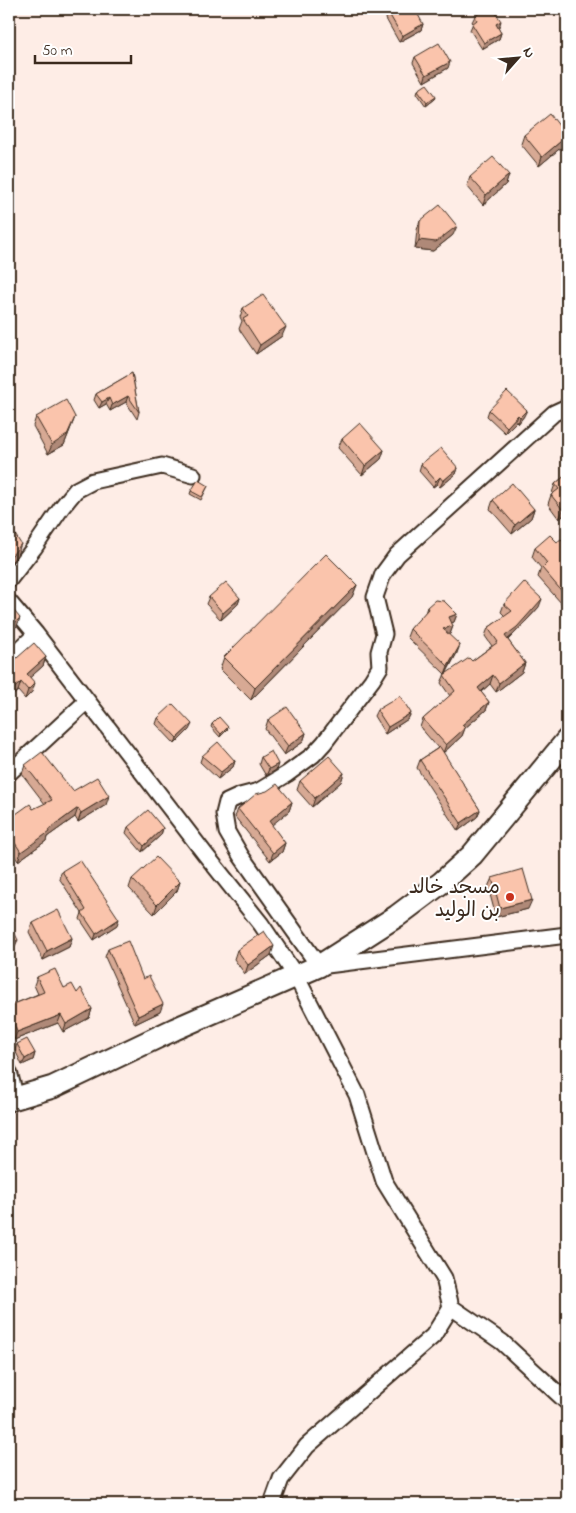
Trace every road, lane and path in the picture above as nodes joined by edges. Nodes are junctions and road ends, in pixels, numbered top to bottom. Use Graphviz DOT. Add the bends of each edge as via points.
graph roads {
  1 [pos="567,407"];
  2 [pos="193,475"];
  3 [pos="9,580"];
  4 [pos="9,602"];
  5 [pos="36,634"];
  6 [pos="9,660"];
  7 [pos="87,701"];
  8 [pos="567,740"];
  9 [pos="9,773"];
  10 [pos="567,936"];
  11 [pos="319,966"];
  12 [pos="296,976"];
  13 [pos="9,1072"];
  14 [pos="12,1099"];
  15 [pos="451,1307"];
  16 [pos="567,1402"];
  17 [pos="272,1504"];
  1 -- 11 [label="street" via="554,413 446,510 397,555 382,574 375,597 384,634 379,652 380,667 324,743 312,755 259,791 227,802 224,814 227,832"];
  2 -- 3 [label="street" via="162,466 93,481 76,490"];
  4 -- 5 [label="street"];
  5 -- 6 [label="street"];
  5 -- 7 [label="street"];
  7 -- 9 [label="street"];
  7 -- 12 [label="street" via="261,924"];
  8 -- 11 [label="street" via="466,861 397,916"];
  10 -- 11 [label="street"];
  11 -- 12 [label="street"];
  12 -- 14 [label="street" via="53,1087"];
  12 -- 15 [label="street" via="357,1095 384,1181 444,1278"];
  13 -- 14 [label="street"];
  15 -- 16 [label="street" via="502,1342"];
  15 -- 17 [label="street" via="433,1336 307,1446 281,1479"];
}
